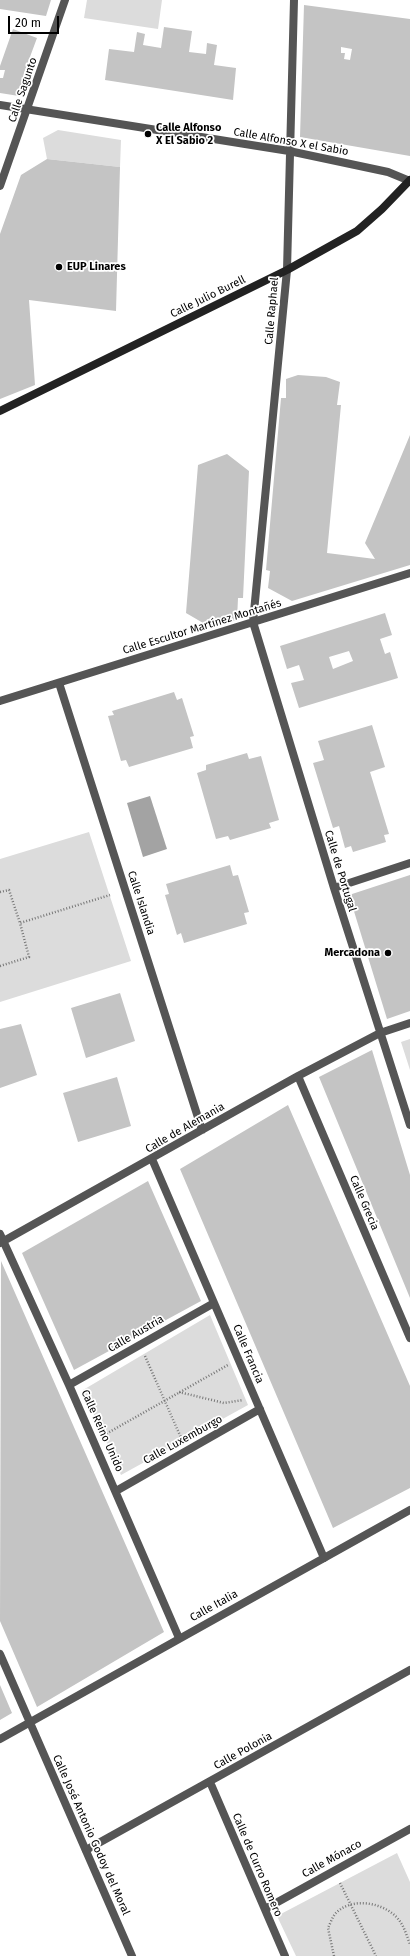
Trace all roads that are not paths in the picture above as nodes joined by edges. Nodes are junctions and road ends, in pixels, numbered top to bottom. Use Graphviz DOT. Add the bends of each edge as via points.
graph roads {
  1 [pos="65,0"];
  2 [pos="294,0"];
  3 [pos="0,106"];
  4 [pos="28,109"];
  5 [pos="289,151"];
  6 [pos="410,181"];
  7 [pos="0,186"];
  8 [pos="286,270"];
  9 [pos="0,411"];
  10 [pos="410,573"];
  11 [pos="253,622"];
  12 [pos="59,683"];
  13 [pos="0,701"];
  14 [pos="410,863"];
  15 [pos="334,888"];
  16 [pos="410,1023"];
  17 [pos="380,1033"];
  18 [pos="298,1076"];
  19 [pos="410,1125"];
  20 [pos="202,1130"];
  21 [pos="152,1159"];
  22 [pos="1,1239"];
  23 [pos="214,1303"];
  24 [pos="410,1338"];
  25 [pos="69,1385"];
  26 [pos="260,1409"];
  27 [pos="116,1491"];
  28 [pos="410,1510"];
  29 [pos="324,1558"];
  30 [pos="179,1638"];
  31 [pos="0,1654"];
  32 [pos="410,1670"];
  33 [pos="29,1722"];
  34 [pos="0,1739"];
  35 [pos="210,1782"];
  36 [pos="410,1829"];
  37 [pos="86,1850"];
  38 [pos="265,1909"];
  39 [pos="132,1956"];
  40 [pos="285,1956"];
  1 -- 4 [label="street, Calle Sagunto"];
  2 -- 5 [label="street, Calle Raphael"];
  3 -- 4 [label="street, Calle Alfonso X el Sabio"];
  4 -- 5 [label="street, Calle Alfonso X el Sabio"];
  4 -- 7 [label="street, Calle Sagunto"];
  5 -- 6 [label="street, Calle Alfonso X el Sabio" via="388,172"];
  5 -- 8 [label="street, Calle Raphael"];
  6 -- 8 [label="main road, Calle Julio Burell" via="357,231"];
  8 -- 9 [label="main road, Calle Julio Burell"];
  8 -- 11 [label="street, Calle Raphael"];
  10 -- 11 [label="street, Calle Escultor Martínez Montañés"];
  11 -- 12 [label="street, Calle Escultor Martínez Montañés"];
  11 -- 15 [label="street, Calle de Portugal"];
  12 -- 13 [label="street, Calle Escultor Martínez Montañés"];
  12 -- 20 [label="street, Calle Islandia"];
  14 -- 15 [label="street"];
  15 -- 17 [label="street, Calle de Portugal"];
  16 -- 17 [label="street, Calle de Alemania"];
  17 -- 18 [label="street, Calle de Alemania"];
  17 -- 19 [label="street, Calle de Portugal"];
  18 -- 20 [label="street, Calle de Alemania"];
  18 -- 24 [label="street, Calle Grecia"];
  20 -- 21 [label="street, Calle de Alemania"];
  21 -- 22 [label="street, Calle de Alemania"];
  21 -- 23 [label="street, Calle Francia"];
  22 -- 25 [label="street, Calle Reino Unido"];
  23 -- 25 [label="street, Calle Austria"];
  23 -- 26 [label="street, Calle Francia"];
  25 -- 27 [label="street, Calle Reino Unido"];
  26 -- 27 [label="street, Calle Luxemburgo"];
  26 -- 29 [label="street, Calle Francia"];
  27 -- 30 [label="street, Calle Reino Unido"];
  28 -- 29 [label="street, Calle Italia"];
  29 -- 30 [label="street, Calle Italia"];
  30 -- 33 [label="street, Calle Italia"];
  31 -- 33 [label="street, Calle José Antonio Godoy del Moral"];
  32 -- 35 [label="street, Calle Polonia"];
  33 -- 34 [label="street, Calle Italia"];
  33 -- 37 [label="street, Calle José Antonio Godoy del Moral"];
  35 -- 37 [label="street, Calle Polonia"];
  35 -- 38 [label="street, Calle de Curro Romero"];
  36 -- 38 [label="street, Calle Mónaco"];
  37 -- 39 [label="street, Calle José Antonio Godoy del Moral"];
  38 -- 40 [label="street, Calle de Curro Romero"];
}
